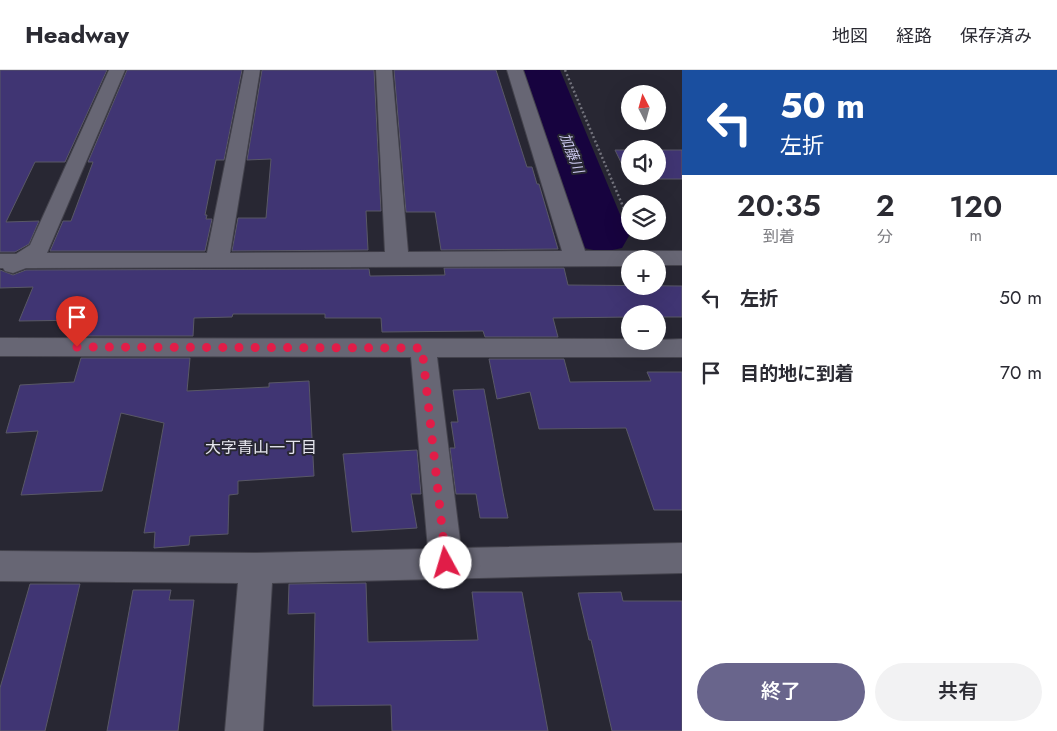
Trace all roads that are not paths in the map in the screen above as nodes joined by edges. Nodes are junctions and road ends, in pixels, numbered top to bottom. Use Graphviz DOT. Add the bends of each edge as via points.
graph roads {
  1 [pos="116,70"];
  2 [pos="252,70"];
  3 [pos="384,70"];
  4 [pos="515,70"];
  5 [pos="576,258"];
  6 [pos="682,258"];
  7 [pos="397,259"];
  8 [pos="217,260"];
  9 [pos="10,261"];
  10 [pos="0,277"];
  11 [pos="0,347"];
  12 [pos="422,348"];
  13 [pos="682,348"];
  14 [pos="682,558"];
  15 [pos="446,563"];
  16 [pos="0,566"];
  17 [pos="256,568"];
  18 [pos="244,731"];
  1 -- 9 [label="street" via="38,249"];
  2 -- 8 [label="street"];
  3 -- 7 [label="street"];
  4 -- 5 [label="street"];
  5 -- 6 [label="street"];
  5 -- 7 [label="street"];
  7 -- 8 [label="street"];
  8 -- 9 [label="street"];
  9 -- 10 [label="street"];
  11 -- 12 [label="street"];
  12 -- 13 [label="street"];
  12 -- 15 [label="street"];
  14 -- 15 [label="street"];
  15 -- 17 [label="street"];
  16 -- 17 [label="street"];
  17 -- 18 [label="street"];
}
